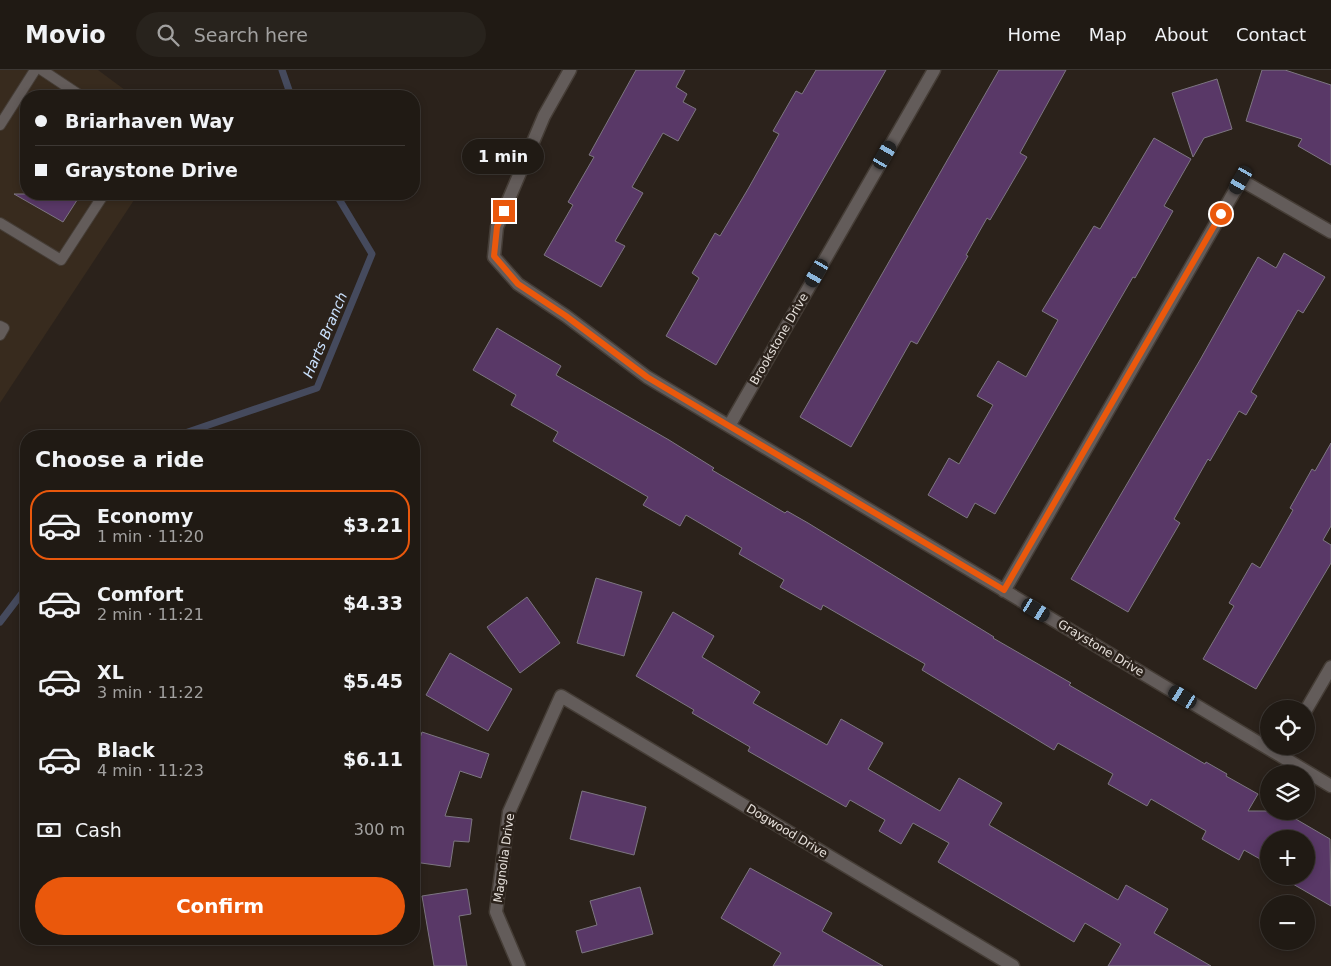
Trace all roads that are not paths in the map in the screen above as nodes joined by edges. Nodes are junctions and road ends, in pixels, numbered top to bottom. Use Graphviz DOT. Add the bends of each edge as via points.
graph roads {
  1 [pos="35,70"];
  2 [pos="42,70"];
  3 [pos="570,70"];
  4 [pos="934,70"];
  5 [pos="22,90"];
  6 [pos="72,90"];
  7 [pos="20,94"];
  8 [pos="0,125"];
  9 [pos="100,200"];
  10 [pos="0,223"];
  11 [pos="1331,232"];
  12 [pos="0,326"];
  13 [pos="0,335"];
  14 [pos="729,426"];
  15 [pos="1004,590"];
  16 [pos="1331,667"];
  17 [pos="561,696"];
  18 [pos="1312,700"];
  19 [pos="1260,738"];
  20 [pos="1288,755"];
  21 [pos="1331,786"];
  22 [pos="519,966"];
  23 [pos="1013,966"];
  1 -- 5 [label="lane"];
  2 -- 6 [label="lane"];
  3 -- 14 [label="street, Graystone Drive" via="544,116 497,227 494,256 518,284 647,377"];
  4 -- 14 [label="street, Brookstone Drive"];
  7 -- 8 [label="lane"];
  9 -- 10 [label="lane" via="61,260"];
  11 -- 15 [label="street" via="1241,180"];
  12 -- 13 [label="lane" via="4,328"];
  14 -- 15 [label="street, Graystone Drive"];
  15 -- 19 [label="street, Graystone Drive"];
  16 -- 18 [label="street"];
  17 -- 22 [label="street, Magnolia Drive" via="509,812 496,912"];
  17 -- 23 [label="street, Dogwood Drive"];
  20 -- 21 [label="street, Graystone Drive"];
}
